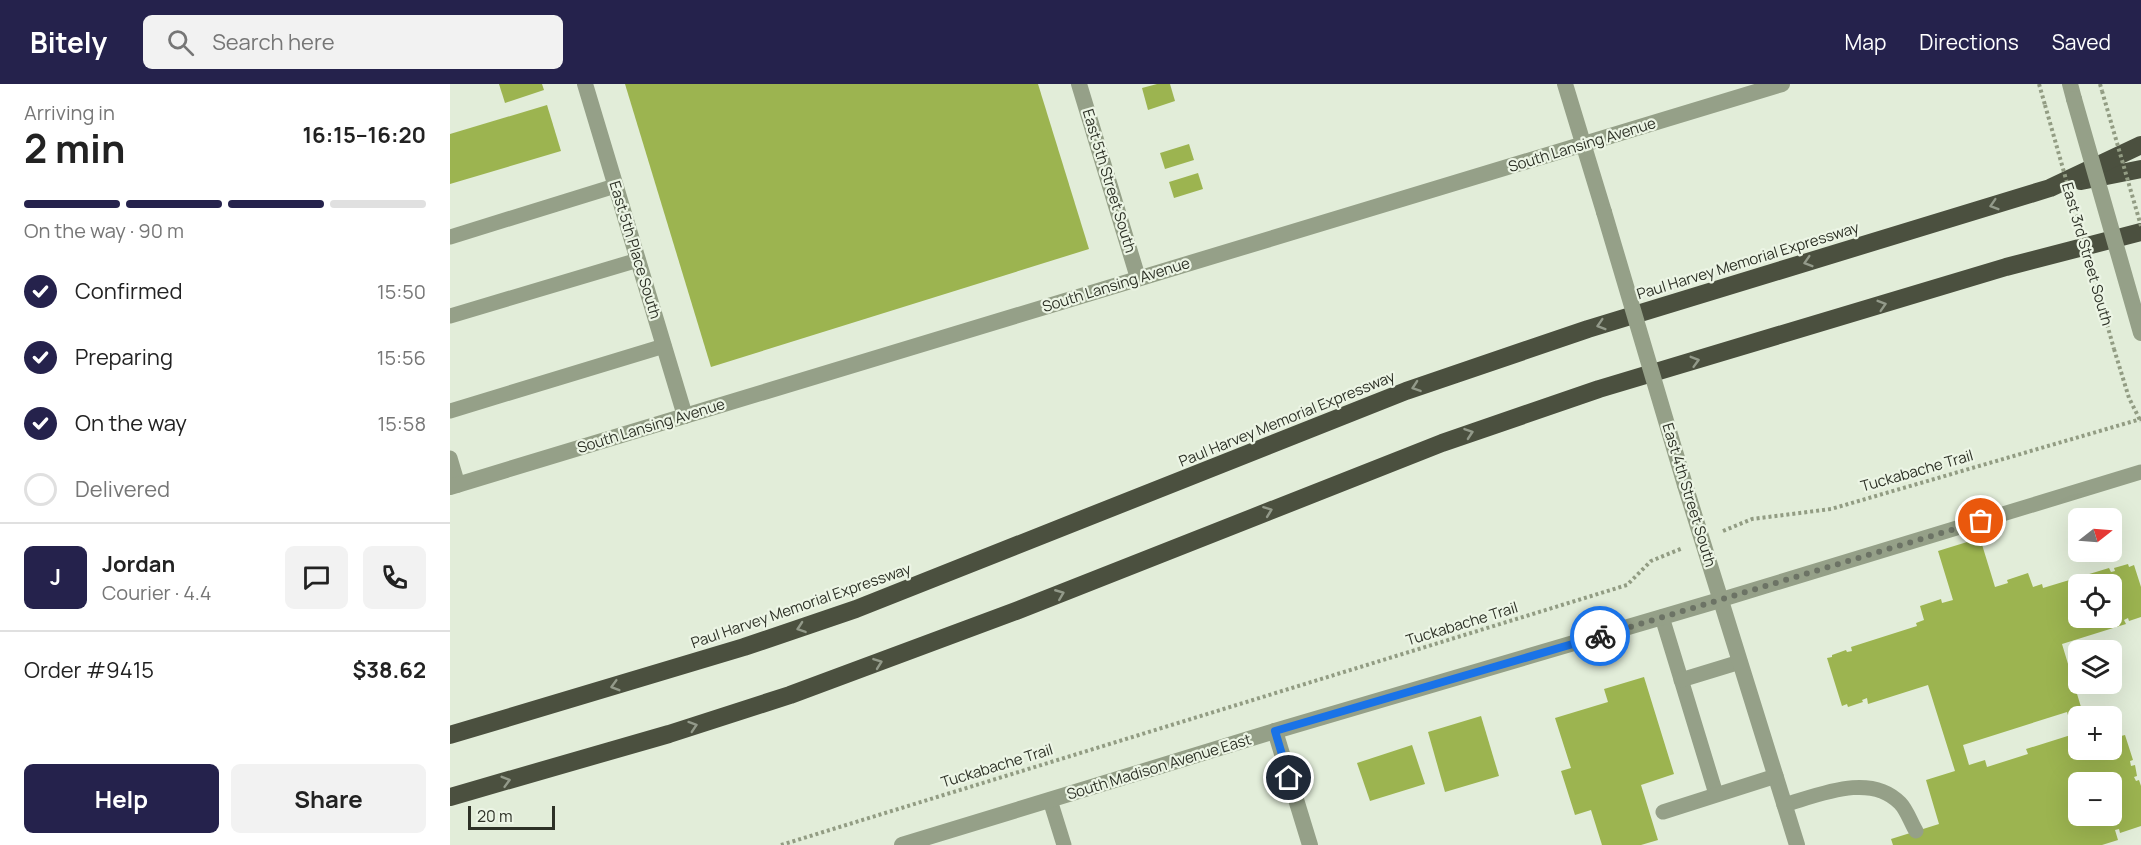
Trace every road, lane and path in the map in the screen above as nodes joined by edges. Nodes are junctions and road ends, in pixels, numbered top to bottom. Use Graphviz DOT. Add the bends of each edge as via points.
graph roads {
  1 [pos="585,84"];
  2 [pos="1079,84"];
  3 [pos="1565,84"];
  4 [pos="1782,84"];
  5 [pos="2039,84"];
  6 [pos="2100,84"];
  7 [pos="2072,92"];
  8 [pos="1584,144"];
  9 [pos="2141,145"];
  10 [pos="2141,169"];
  11 [pos="615,186"];
  12 [pos="2050,188"];
  13 [pos="2141,226"];
  14 [pos="2141,232"];
  15 [pos="450,237"];
  16 [pos="638,260"];
  17 [pos="1138,278"];
  18 [pos="450,316"];
  19 [pos="2141,333"];
  20 [pos="664,346"];
  21 [pos="450,411"];
  22 [pos="685,416"];
  23 [pos="2140,420"];
  24 [pos="450,458"];
  25 [pos="2141,472"];
  26 [pos="454,486"];
  27 [pos="1701,540"];
  28 [pos="1720,600"];
  29 [pos="1662,617"];
  30 [pos="1740,662"];
  31 [pos="1681,680"];
  32 [pos="1275,731"];
  33 [pos="450,735"];
  34 [pos="1776,776"];
  35 [pos="1716,794"];
  36 [pos="450,797"];
  37 [pos="1050,800"];
  38 [pos="1785,805"];
  39 [pos="1663,812"];
  40 [pos="1916,831"];
  41 [pos="781,845"];
  42 [pos="902,845"];
  43 [pos="1064,845"];
  44 [pos="1310,845"];
  45 [pos="1797,845"];
  1 -- 11 [label="street, East 5th Place South"];
  2 -- 17 [label="street, East 5th Street South"];
  3 -- 8 [label="street, East 4th Street South"];
  4 -- 8 [label="street, South Lansing Avenue"];
  5 -- 23 [label="path, East 3rd Street South, bridge" via="2114,349"];
  6 -- 13 [label="path, bridge"];
  7 -- 19 [label="street, East 3rd Street South, bridge"];
  8 -- 17 [label="street, South Lansing Avenue"];
  8 -- 27 [label="street, East 4th Street South, bridge"];
  9 -- 12 [label="highway, Paul Harvey Memorial Expressway"];
  10 -- 12 [label="highway"];
  11 -- 15 [label="lane"];
  11 -- 16 [label="street, East 5th Place South"];
  12 -- 33 [label="highway, Paul Harvey Memorial Expressway, one-way" via="1588,329 1406,391 856,609 744,647"];
  36 -- 14 [label="highway, one-way" via="790,695 1016,611 1442,443 1599,389 2006,267"];
  16 -- 18 [label="lane"];
  16 -- 20 [label="street, East 5th Place South"];
  17 -- 22 [label="street, South Lansing Avenue"];
  20 -- 21 [label="lane"];
  20 -- 22 [label="street, East 5th Place South"];
  22 -- 26 [label="street, South Lansing Avenue"];
  23 -- 27 [label="path, Tuckabache Trail" via="1831,509 1752,519"];
  24 -- 26 [label="lane"];
  25 -- 28 [label="lane, South Madison Avenue East"];
  27 -- 28 [label="street, East 4th Street South"];
  27 -- 41 [label="path, Tuckabache Trail" via="1651,561 1627,585"];
  28 -- 29 [label="street, South Madison Avenue East"];
  28 -- 30 [label="street, East 4th Street South"];
  29 -- 31 [label="lane"];
  29 -- 32 [label="street, South Madison Avenue East"];
  30 -- 31 [label="lane"];
  30 -- 34 [label="street, East 4th Street South"];
  31 -- 35 [label="lane"];
  32 -- 37 [label="street, South Madison Avenue East"];
  32 -- 44 [label="street"];
  34 -- 35 [label="lane"];
  34 -- 38 [label="street, East 4th Street South"];
  35 -- 39 [label="lane"];
  37 -- 42 [label="street, South Madison Avenue East"];
  37 -- 43 [label="lane"];
  38 -- 40 [label="lane" via="1861,787 1886,793 1901,803"];
  38 -- 45 [label="street, East 4th Street South"];
}
